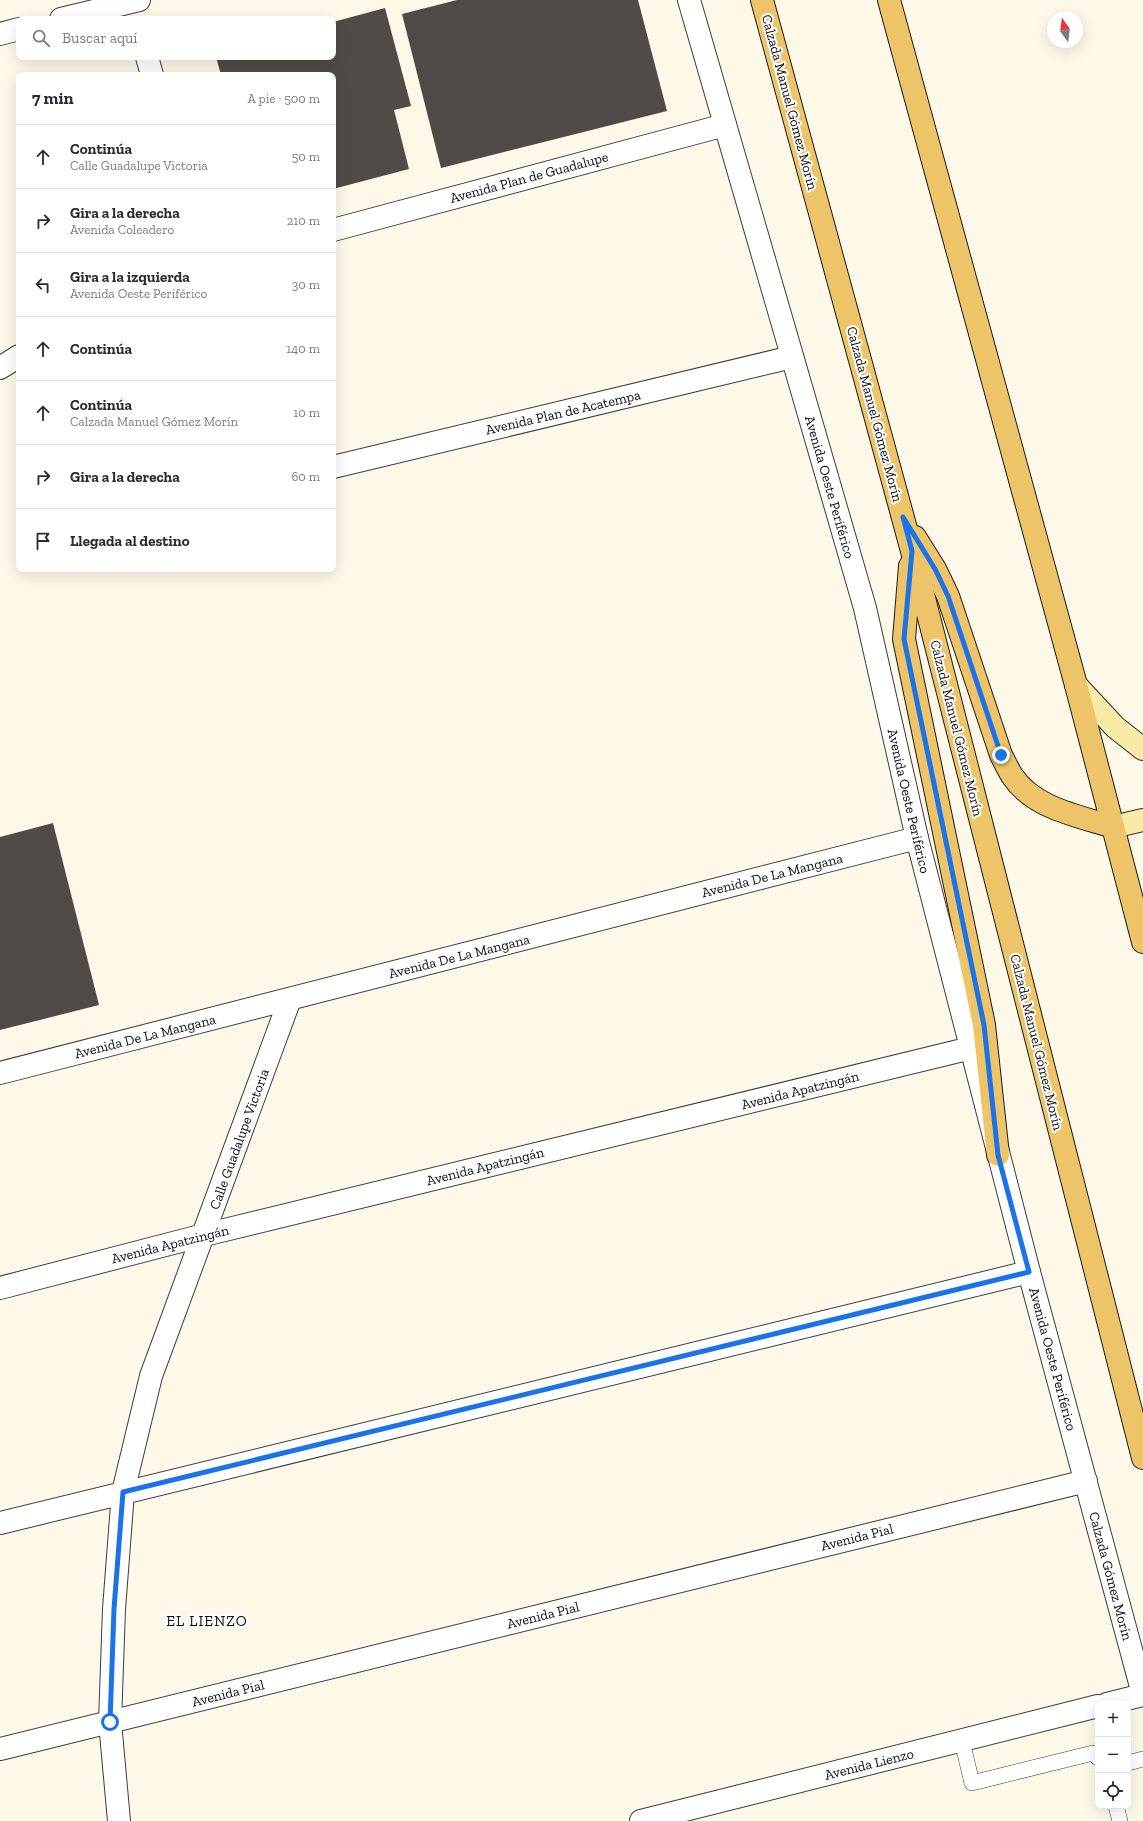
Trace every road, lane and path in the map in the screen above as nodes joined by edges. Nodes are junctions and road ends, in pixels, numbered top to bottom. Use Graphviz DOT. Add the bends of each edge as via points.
graph roads {
  1 [pos="689,0"];
  2 [pos="762,0"];
  3 [pos="889,0"];
  4 [pos="135,5"];
  5 [pos="77,16"];
  6 [pos="16,30"];
  7 [pos="0,34"];
  8 [pos="149,60"];
  9 [pos="151,72"];
  10 [pos="725,125"];
  11 [pos="336,229"];
  12 [pos="792,357"];
  13 [pos="16,358"];
  14 [pos="0,368"];
  15 [pos="336,466"];
  16 [pos="903,517"];
  17 [pos="912,551"];
  18 [pos="1076,685"];
  19 [pos="1143,749"];
  20 [pos="1143,820"];
  21 [pos="1113,827"];
  22 [pos="917,838"];
  23 [pos="1143,942"];
  24 [pos="290,999"];
  25 [pos="971,1048"];
  26 [pos="0,1073"];
  27 [pos="998,1155"];
  28 [pos="204,1235"];
  29 [pos="1029,1272"];
  30 [pos="0,1288"];
  31 [pos="1143,1458"];
  32 [pos="1086,1481"];
  33 [pos="123,1492"];
  34 [pos="0,1523"];
  35 [pos="1143,1694"];
  36 [pos="1118,1701"];
  37 [pos="1095,1707"];
  38 [pos="110,1722"];
  39 [pos="962,1741"];
  40 [pos="0,1749"];
  41 [pos="1095,1755"];
  42 [pos="1143,1760"];
  43 [pos="1131,1762"];
  44 [pos="1117,1809"];
  45 [pos="119,1821"];
  46 [pos="641,1821"];
  47 [pos="1120,1821"];
  1 -- 10 [label="street, Avenida Oeste Periférico"];
  2 -- 16 [label="main road, Calzada Manuel Gómez Morín"];
  3 -- 18 [label="main road"];
  4 -- 5 [label="street"];
  6 -- 7 [label="street"];
  8 -- 9 [label="street"];
  10 -- 11 [label="street, Avenida Plan de Guadalupe"];
  10 -- 12 [label="street, Avenida Oeste Periférico"];
  12 -- 15 [label="street, Avenida Plan de Acatempa"];
  12 -- 22 [label="street, Avenida Oeste Periférico" via="866,608"];
  13 -- 14 [label="street"];
  16 -- 17 [label="main road, Calzada Manuel Gómez Morín"];
  16 -- 21 [label="main road" via="935,569 948,596 1001,755 1013,777 1031,796 1048,806"];
  17 -- 27 [label="main road" via="904,639 984,1025"];
  17 -- 31 [label="main road, Calzada Manuel Gómez Morín"];
  18 -- 19 [label="street" via="1115,727"];
  18 -- 21 [label="main road"];
  20 -- 21 [label="street"];
  21 -- 23 [label="main road"];
  22 -- 24 [label="street, Avenida De La Mangana"];
  22 -- 25 [label="street, Avenida Oeste Periférico"];
  24 -- 26 [label="street, Avenida De La Mangana"];
  24 -- 28 [label="street, Calle Guadalupe Victoria"];
  25 -- 27 [label="street, Avenida Oeste Periférico"];
  25 -- 28 [label="street, Avenida Apatzingán"];
  27 -- 29 [label="street, Avenida Oeste Periférico"];
  28 -- 30 [label="street, Avenida Apatzingán"];
  28 -- 33 [label="street, Calle Guadalupe Victoria" via="151,1376"];
  29 -- 32 [label="street, Avenida Oeste Periférico"];
  29 -- 33 [label="street"];
  32 -- 35 [label="street, Calzada Gómez Morín"];
  32 -- 38 [label="street, Avenida Pial"];
  33 -- 34 [label="street"];
  33 -- 38 [label="street, Calle Guadalupe Victoria" via="114,1609"];
  35 -- 36 [label="street"];
  37 -- 39 [label="street, Avenida Lienzo"];
  38 -- 40 [label="street, Avenida Pial"];
  38 -- 45 [label="street, Calle Guadalupe Victoria"];
  39 -- 41 [label="lane" via="972,1783 1093,1753"];
  39 -- 46 [label="street, Avenida Lienzo"];
  42 -- 43 [label="lane"];
  44 -- 47 [label="lane"];
}
